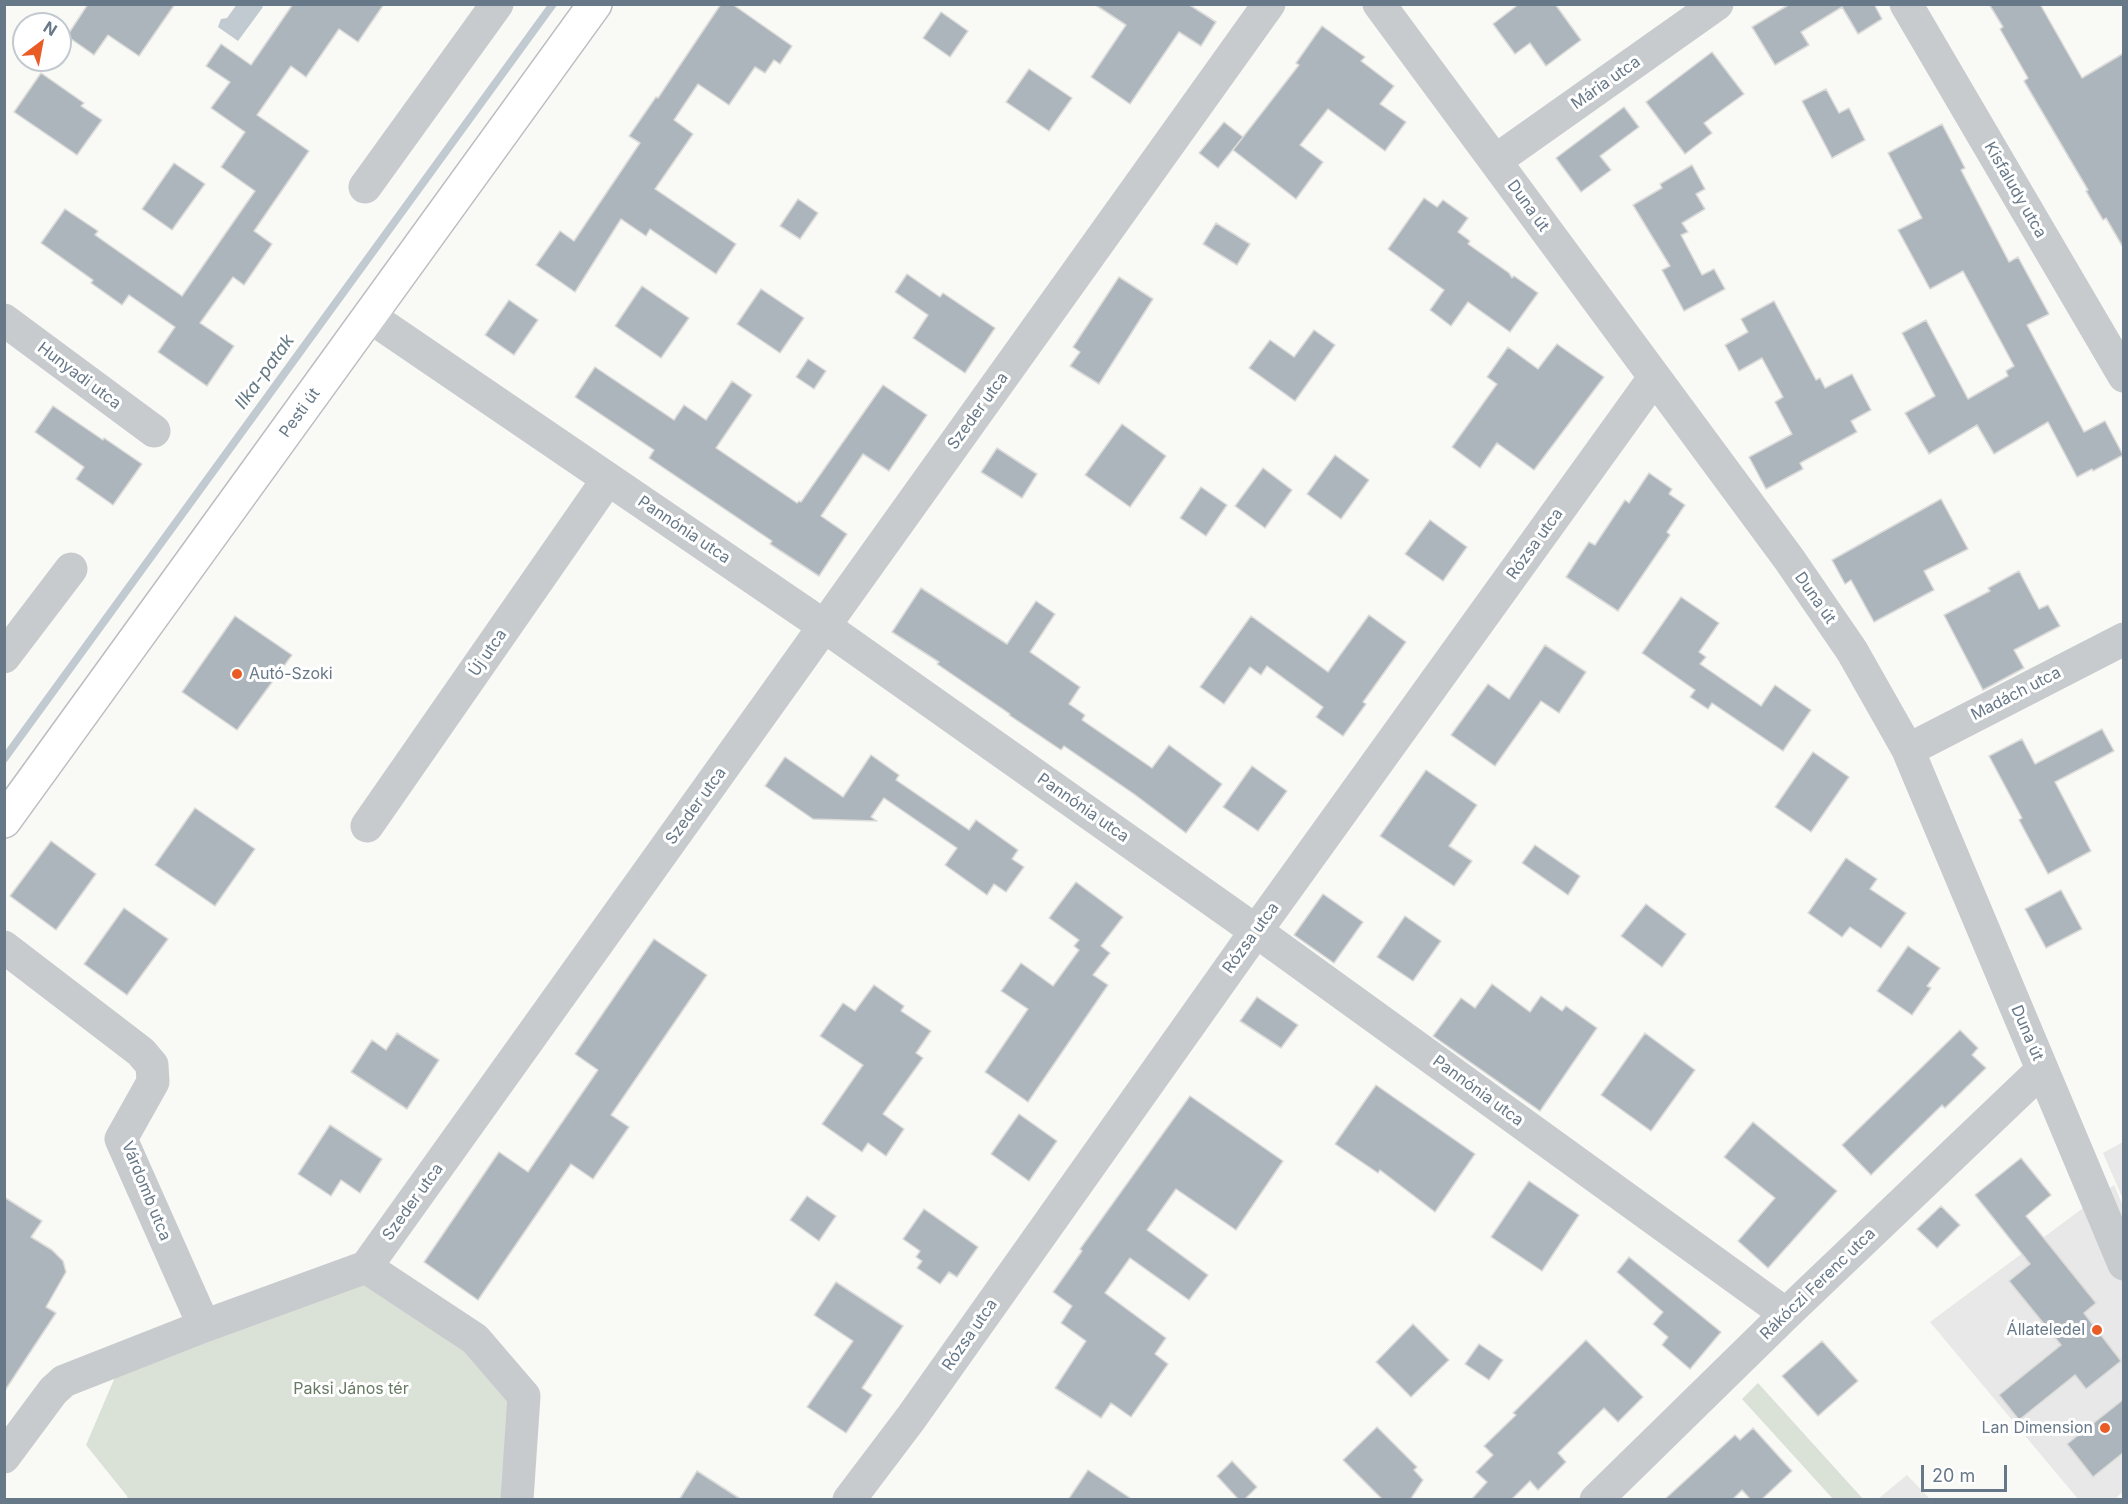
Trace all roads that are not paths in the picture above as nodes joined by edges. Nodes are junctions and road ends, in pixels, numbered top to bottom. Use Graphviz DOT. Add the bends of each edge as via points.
graph roads {
  1 [pos="497,4"];
  2 [pos="595,4"];
  3 [pos="1269,4"];
  4 [pos="1379,4"];
  5 [pos="1717,4"];
  6 [pos="1906,4"];
  7 [pos="1495,161"];
  8 [pos="365,187"];
  9 [pos="369,316"];
  10 [pos="4,320"];
  11 [pos="2124,375"];
  12 [pos="1654,378"];
  13 [pos="154,431"];
  14 [pos="608,479"];
  15 [pos="71,569"];
  16 [pos="824,626"];
  17 [pos="2124,639"];
  18 [pos="4,657"];
  19 [pos="1908,750"];
  20 [pos="4,821"];
  21 [pos="368,826"];
  22 [pos="1256,931"];
  23 [pos="4,948"];
  24 [pos="2042,1070"];
  25 [pos="2124,1264"];
  26 [pos="366,1267"];
  27 [pos="1786,1314"];
  28 [pos="204,1326"];
  29 [pos="4,1457"];
  30 [pos="517,1500"];
  31 [pos="849,1500"];
  32 [pos="1596,1500"];
  1 -- 8 [label="street"];
  2 -- 9 [label="main road, Pesti út"];
  3 -- 16 [label="street, Szeder utca"];
  4 -- 7 [label="street, Duna út"];
  5 -- 7 [label="street, Mária utca"];
  6 -- 11 [label="street, Kisfaludy utca"];
  7 -- 12 [label="street, Duna út"];
  9 -- 14 [label="street, Pannónia utca"];
  9 -- 20 [label="main road, Pesti út"];
  10 -- 13 [label="street, Hunyadi utca"];
  12 -- 19 [label="street, Duna út" via="1789,559 1852,651"];
  12 -- 22 [label="street, Rózsa utca"];
  14 -- 16 [label="street, Pannónia utca"];
  14 -- 21 [label="street, Új utca"];
  15 -- 18 [label="street"];
  16 -- 22 [label="street, Pannónia utca"];
  16 -- 26 [label="street, Szeder utca"];
  17 -- 19 [label="street, Madách utca"];
  19 -- 24 [label="street, Duna út"];
  22 -- 27 [label="street, Pannónia utca"];
  22 -- 31 [label="street, Rózsa utca"];
  23 -- 28 [label="street, Várdomb utca" via="141,1052 152,1065 153,1082 121,1139"];
  24 -- 25 [label="street, Duna út"];
  24 -- 27 [label="street, Rákóczi Ferenc utca"];
  26 -- 28 [label="street"];
  26 -- 30 [label="street" via="475,1339 524,1396"];
  27 -- 32 [label="street, Rákóczi Ferenc utca"];
  28 -- 29 [label="street" via="64,1381"];
}
